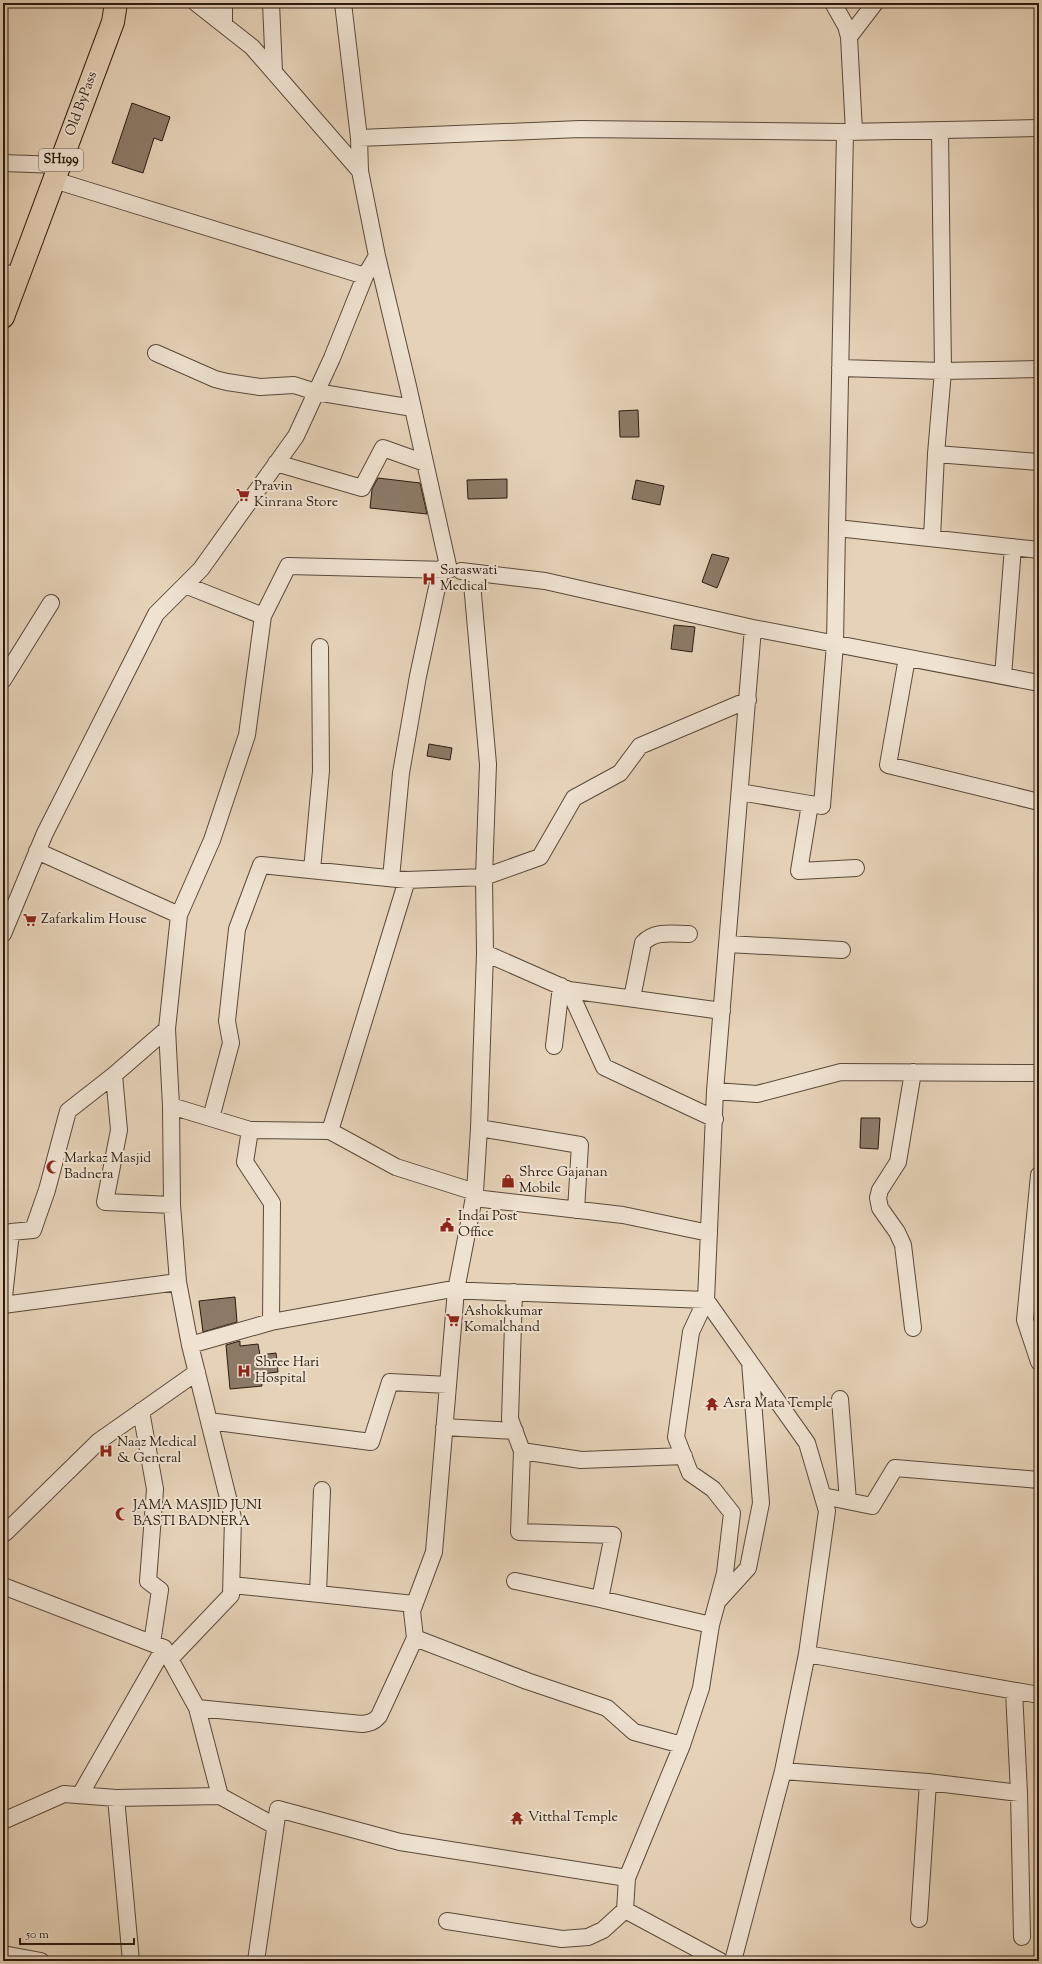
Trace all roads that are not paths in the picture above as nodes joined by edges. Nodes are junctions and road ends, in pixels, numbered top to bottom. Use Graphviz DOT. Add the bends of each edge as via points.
graph roads {
  1 [pos="116,3"];
  2 [pos="196,3"];
  3 [pos="224,3"];
  4 [pos="271,3"];
  5 [pos="343,3"];
  6 [pos="833,3"];
  7 [pos="875,3"];
  8 [pos="224,25"];
  9 [pos="849,37"];
  10 [pos="274,72"];
  11 [pos="1039,128"];
  12 [pos="940,131"];
  13 [pos="849,132"];
  14 [pos="359,138"];
  15 [pos="3,163"];
  16 [pos="360,171"];
  17 [pos="57,173"];
  18 [pos="377,256"];
  19 [pos="11,274"];
  20 [pos="365,276"];
  21 [pos="3,317"];
  22 [pos="156,353"];
  23 [pos="840,368"];
  24 [pos="1039,369"];
  25 [pos="943,370"];
  26 [pos="316,392"];
  27 [pos="413,408"];
  28 [pos="936,454"];
  29 [pos="1039,462"];
  30 [pos="276,463"];
  31 [pos="426,463"];
  32 [pos="836,528"];
  33 [pos="932,538"];
  34 [pos="1013,547"];
  35 [pos="1039,550"];
  36 [pos="445,569"];
  37 [pos="471,572"];
  38 [pos="185,585"];
  39 [pos="51,603"];
  40 [pos="263,616"];
  41 [pos="753,628"];
  42 [pos="835,644"];
  43 [pos="320,647"];
  44 [pos="907,658"];
  45 [pos="1003,676"];
  46 [pos="3,680"];
  47 [pos="1039,683"];
  48 [pos="748,700"];
  49 [pos="740,792"];
  50 [pos="1039,802"];
  51 [pos="810,804"];
  52 [pos="37,851"];
  53 [pos="856,868"];
  54 [pos="312,870"];
  55 [pos="484,877"];
  56 [pos="391,878"];
  57 [pos="407,880"];
  58 [pos="180,915"];
  59 [pos="3,934"];
  60 [pos="690,934"];
  61 [pos="727,944"];
  62 [pos="842,950"];
  63 [pos="486,953"];
  64 [pos="565,988"];
  65 [pos="632,998"];
  66 [pos="722,1011"];
  67 [pos="167,1029"];
  68 [pos="554,1046"];
  69 [pos="913,1072"];
  70 [pos="1039,1073"];
  71 [pos="114,1075"];
  72 [pos="715,1091"];
  73 [pos="171,1106"];
  74 [pos="211,1118"];
  75 [pos="714,1120"];
  76 [pos="480,1128"];
  77 [pos="250,1130"];
  78 [pos="330,1131"];
  79 [pos="1039,1175"];
  80 [pos="474,1195"];
  81 [pos="172,1205"];
  82 [pos="576,1210"];
  83 [pos="1037,1217"];
  84 [pos="709,1233"];
  85 [pos="178,1282"];
  86 [pos="456,1290"];
  87 [pos="514,1292"];
  88 [pos="706,1300"];
  89 [pos="3,1305"];
  90 [pos="1032,1320"];
  91 [pos="271,1322"];
  92 [pos="913,1328"];
  93 [pos="190,1345"];
  94 [pos="750,1362"];
  95 [pos="1039,1362"];
  96 [pos="197,1372"];
  97 [pos="448,1385"];
  98 [pos="840,1399"];
  99 [pos="141,1411"];
  100 [pos="209,1421"];
  101 [pos="444,1427"];
  102 [pos="515,1431"];
  103 [pos="522,1451"];
  104 [pos="684,1456"];
  105 [pos="1039,1480"];
  106 [pos="322,1490"];
  107 [pos="823,1496"];
  108 [pos="848,1501"];
  109 [pos="4,1532"];
  110 [pos="515,1581"];
  111 [pos="232,1584"];
  112 [pos="3,1586"];
  113 [pos="318,1594"];
  114 [pos="600,1599"];
  115 [pos="717,1603"];
  116 [pos="414,1604"];
  117 [pos="711,1625"];
  118 [pos="415,1638"];
  119 [pos="162,1650"];
  120 [pos="807,1654"];
  121 [pos="1014,1691"];
  122 [pos="1039,1695"];
  123 [pos="197,1708"];
  124 [pos="682,1745"];
  125 [pos="783,1771"];
  126 [pos="928,1782"];
  127 [pos="1019,1793"];
  128 [pos="80,1795"];
  129 [pos="220,1796"];
  130 [pos="116,1798"];
  131 [pos="3,1821"];
  132 [pos="274,1826"];
  133 [pos="627,1878"];
  134 [pos="625,1910"];
  135 [pos="919,1919"];
  136 [pos="447,1921"];
  137 [pos="1022,1937"];
  138 [pos="3,1954"];
  139 [pos="41,1961"];
  140 [pos="131,1961"];
  141 [pos="256,1961"];
  142 [pos="720,1961"];
  143 [pos="733,1961"];
  1 -- 17 [label="highway, Old ByPass / SH199" via="112,22"];
  2 -- 8 [label="street"];
  3 -- 8 [label="street"];
  4 -- 10 [label="street"];
  5 -- 14 [label="street"];
  6 -- 9 [label="street"];
  7 -- 9 [label="street"];
  8 -- 10 [label="street" via="252,47"];
  9 -- 13 [label="street"];
  10 -- 16 [label="street"];
  11 -- 12 [label="street"];
  12 -- 13 [label="street"];
  12 -- 25 [label="street"];
  13 -- 14 [label="street" via="580,129"];
  13 -- 23 [label="street"];
  14 -- 16 [label="street"];
  15 -- 17 [label="street"];
  16 -- 18 [label="street"];
  17 -- 19 [label="highway, Old ByPass / SH199"];
  17 -- 20 [label="street"];
  18 -- 20 [label="street"];
  18 -- 27 [label="street"];
  19 -- 21 [label="highway, Old ByPass / SH199"];
  20 -- 26 [label="street"];
  22 -- 26 [label="street" via="215,379 260,387 294,386"];
  23 -- 25 [label="street"];
  23 -- 32 [label="street"];
  24 -- 25 [label="street"];
  25 -- 28 [label="street"];
  26 -- 27 [label="street"];
  26 -- 30 [label="street" via="296,436"];
  27 -- 31 [label="street"];
  28 -- 29 [label="street"];
  28 -- 33 [label="street"];
  30 -- 31 [label="street" via="362,488 383,448"];
  30 -- 38 [label="street" via="200,569"];
  31 -- 36 [label="street"];
  32 -- 33 [label="street"];
  32 -- 42 [label="street"];
  33 -- 34 [label="street"];
  34 -- 35 [label="street"];
  34 -- 45 [label="street"];
  36 -- 37 [label="street"];
  36 -- 40 [label="street" via="288,566"];
  36 -- 56 [label="street" via="418,676 401,773"];
  37 -- 41 [label="street" via="545,581"];
  37 -- 55 [label="street" via="488,764"];
  38 -- 40 [label="street"];
  38 -- 52 [label="street" via="156,614"];
  39 -- 46 [label="street"];
  40 -- 58 [label="street" via="247,735 212,840"];
  41 -- 42 [label="street"];
  41 -- 48 [label="street"];
  42 -- 44 [label="street"];
  42 -- 51 [label="street" via="822,806"];
  43 -- 54 [label="street" via="321,772"];
  44 -- 45 [label="street"];
  44 -- 50 [label="street" via="888,765"];
  45 -- 47 [label="street"];
  48 -- 49 [label="street"];
  48 -- 55 [label="street" via="640,746 620,773 574,798 540,857"];
  49 -- 51 [label="street"];
  49 -- 61 [label="street"];
  51 -- 53 [label="street" via="799,871"];
  52 -- 58 [label="street"];
  52 -- 59 [label="street"];
  54 -- 56 [label="street"];
  54 -- 74 [label="street" via="261,865 237,929 227,1021 231,1043"];
  55 -- 57 [label="street"];
  55 -- 63 [label="street"];
  56 -- 57 [label="street"];
  57 -- 78 [label="street"];
  58 -- 67 [label="street"];
  60 -- 65 [label="street" via="657,934 648,937 643,943"];
  61 -- 62 [label="street"];
  61 -- 66 [label="street"];
  63 -- 64 [label="street"];
  63 -- 76 [label="street"];
  64 -- 65 [label="street"];
  64 -- 68 [label="street"];
  64 -- 75 [label="street" via="604,1067"];
  65 -- 66 [label="street"];
  66 -- 72 [label="street"];
  67 -- 71 [label="street"];
  67 -- 73 [label="street"];
  69 -- 70 [label="street"];
  69 -- 72 [label="street" via="841,1072 757,1094"];
  69 -- 92 [label="street" via="898,1162 880,1190 878,1198 880,1208 903,1245"];
  71 -- 81 [label="street" via="119,1130 105,1202"];
  71 -- 89 [label="street" via="68,1111 48,1190 33,1230 11,1232"];
  72 -- 75 [label="street"];
  73 -- 74 [label="street"];
  73 -- 81 [label="street"];
  74 -- 77 [label="street"];
  75 -- 84 [label="street"];
  76 -- 80 [label="street"];
  76 -- 82 [label="street" via="580,1146"];
  77 -- 78 [label="street"];
  77 -- 91 [label="street" via="245,1162 272,1203"];
  78 -- 80 [label="street" via="396,1167"];
  79 -- 83 [label="street"];
  80 -- 82 [label="street"];
  80 -- 86 [label="street"];
  81 -- 85 [label="street"];
  82 -- 84 [label="street" via="623,1215"];
  83 -- 90 [label="street"];
  84 -- 88 [label="street"];
  85 -- 89 [label="street"];
  85 -- 93 [label="street"];
  86 -- 87 [label="street"];
  86 -- 91 [label="street"];
  86 -- 97 [label="street"];
  87 -- 88 [label="street"];
  87 -- 102 [label="street" via="510,1419"];
  88 -- 94 [label="street"];
  88 -- 104 [label="street" via="691,1332 676,1437"];
  90 -- 95 [label="street"];
  91 -- 93 [label="street"];
  93 -- 96 [label="street"];
  94 -- 107 [label="street" via="807,1443"];
  94 -- 115 [label="street" via="761,1503 748,1568"];
  96 -- 99 [label="street"];
  96 -- 100 [label="street"];
  97 -- 100 [label="street" via="390,1382 371,1442"];
  97 -- 101 [label="street"];
  98 -- 108 [label="street"];
  99 -- 109 [label="street" via="99,1441"];
  99 -- 119 [label="street" via="155,1489 148,1581 160,1590"];
  100 -- 111 [label="street" via="232,1518"];
  101 -- 102 [label="street"];
  101 -- 116 [label="street" via="434,1552"];
  102 -- 103 [label="street"];
  103 -- 104 [label="street" via="581,1460"];
  103 -- 114 [label="street" via="519,1532 613,1535"];
  104 -- 115 [label="street" via="690,1473 713,1489 732,1513 725,1572"];
  105 -- 108 [label="street" via="896,1468 872,1506"];
  106 -- 113 [label="street"];
  107 -- 108 [label="street"];
  107 -- 120 [label="street" via="827,1511"];
  110 -- 114 [label="street"];
  111 -- 113 [label="street"];
  111 -- 119 [label="street" via="231,1595"];
  112 -- 119 [label="street"];
  113 -- 116 [label="street"];
  114 -- 117 [label="street"];
  115 -- 117 [label="street"];
  116 -- 118 [label="street" via="412,1611"];
  117 -- 124 [label="street" via="701,1688"];
  118 -- 123 [label="street" via="379,1716 370,1723"];
  118 -- 124 [label="street" via="527,1681 607,1708 634,1732"];
  119 -- 123 [label="street"];
  119 -- 128 [label="street"];
  120 -- 121 [label="street"];
  120 -- 125 [label="street"];
  121 -- 122 [label="street"];
  121 -- 127 [label="street"];
  123 -- 129 [label="street"];
  124 -- 133 [label="street"];
  125 -- 126 [label="street"];
  125 -- 143 [label="street"];
  126 -- 127 [label="street"];
  126 -- 135 [label="street"];
  127 -- 137 [label="street"];
  128 -- 130 [label="street"];
  128 -- 131 [label="street" via="64,1794"];
  129 -- 130 [label="street"];
  129 -- 132 [label="street"];
  130 -- 140 [label="street"];
  132 -- 133 [label="street" via="278,1809 400,1842"];
  132 -- 141 [label="street"];
  133 -- 134 [label="street"];
  134 -- 136 [label="street" via="603,1930 588,1937 562,1939"];
  134 -- 142 [label="street"];
  138 -- 139 [label="street"];
}
